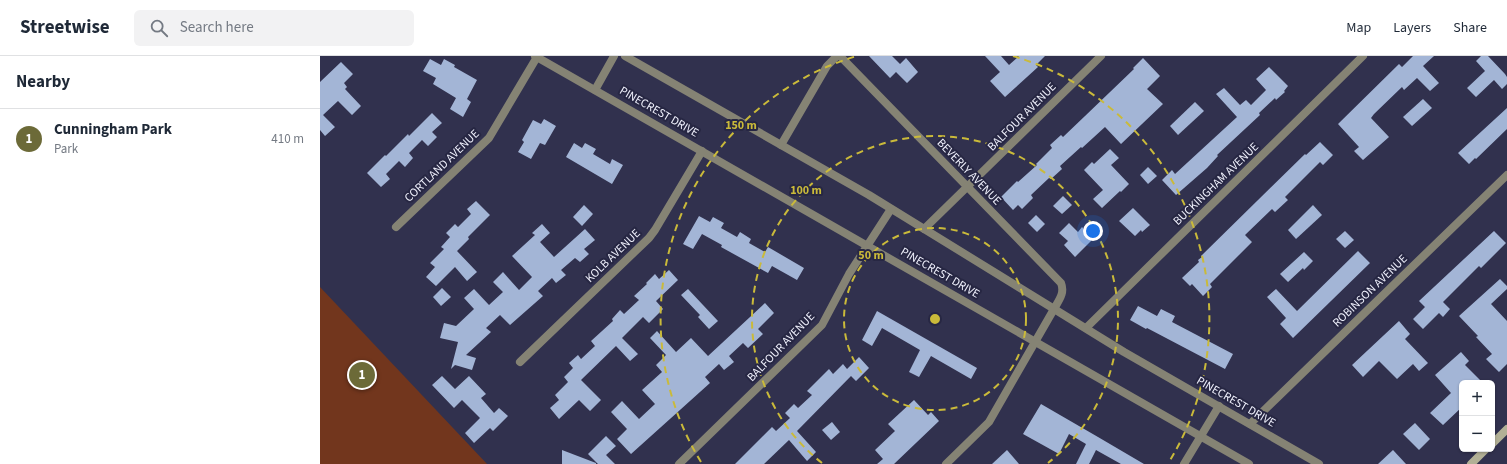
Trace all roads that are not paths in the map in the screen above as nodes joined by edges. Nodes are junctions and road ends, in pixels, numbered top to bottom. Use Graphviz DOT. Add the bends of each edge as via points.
graph roads {
  1 [pos="536,56"];
  2 [pos="614,56"];
  3 [pos="625,56"];
  4 [pos="839,56"];
  5 [pos="1101,56"];
  6 [pos="1363,56"];
  7 [pos="595,90"];
  8 [pos="781,145"];
  9 [pos="702,151"];
  10 [pos="1507,175"];
  11 [pos="967,187"];
  12 [pos="891,209"];
  13 [pos="396,227"];
  14 [pos="924,229"];
  15 [pos="867,246"];
  16 [pos="1054,309"];
  17 [pos="1086,328"];
  18 [pos="1036,342"];
  19 [pos="520,362"];
  20 [pos="1219,406"];
  21 [pos="1250,424"];
  22 [pos="1507,429"];
  23 [pos="1202,437"];
  24 [pos="1495,441"];
  25 [pos="1483,452"];
  26 [pos="680,464"];
  27 [pos="946,464"];
  28 [pos="1184,464"];
  29 [pos="1249,464"];
  30 [pos="1319,464"];
  31 [pos="1471,464"];
  1 -- 7 [label="street, PINECREST DRIVE"];
  1 -- 13 [label="street, CORTLAND AVENUE" via="489,138"];
  2 -- 7 [label="street"];
  3 -- 8 [label="street, PINECREST DRIVE"];
  4 -- 8 [label="street" via="827,66"];
  4 -- 11 [label="street, BEVERLY AVENUE"];
  5 -- 11 [label="street, BALFOUR AVENUE"];
  6 -- 17 [label="street, BUCKINGHAM AVENUE"];
  7 -- 9 [label="street, PINECREST DRIVE"];
  8 -- 12 [label="street, PINECREST DRIVE"];
  9 -- 15 [label="street, PINECREST DRIVE"];
  9 -- 19 [label="street, KOLB AVENUE" via="649,238"];
  10 -- 21 [label="street, ROBINSON AVENUE"];
  11 -- 14 [label="street, BALFOUR AVENUE"];
  11 -- 16 [label="street, BEVERLY AVENUE" via="1061,283 1062,294"];
  12 -- 14 [label="street, PINECREST DRIVE"];
  12 -- 15 [label="street, BALFOUR AVENUE"];
  14 -- 16 [label="street, PINECREST DRIVE"];
  15 -- 18 [label="street, PINECREST DRIVE"];
  15 -- 26 [label="street, BALFOUR AVENUE" via="822,325"];
  16 -- 17 [label="street, PINECREST DRIVE"];
  16 -- 18 [label="street"];
  17 -- 20 [label="street, PINECREST DRIVE"];
  18 -- 23 [label="street, PINECREST DRIVE"];
  18 -- 27 [label="street" via="989,422"];
  20 -- 21 [label="street, PINECREST DRIVE"];
  20 -- 23 [label="street"];
  21 -- 30 [label="street, PINECREST DRIVE"];
  22 -- 24 [label="main road"];
  23 -- 28 [label="street"];
  23 -- 29 [label="street, PINECREST DRIVE"];
  25 -- 31 [label="main road"];
}
